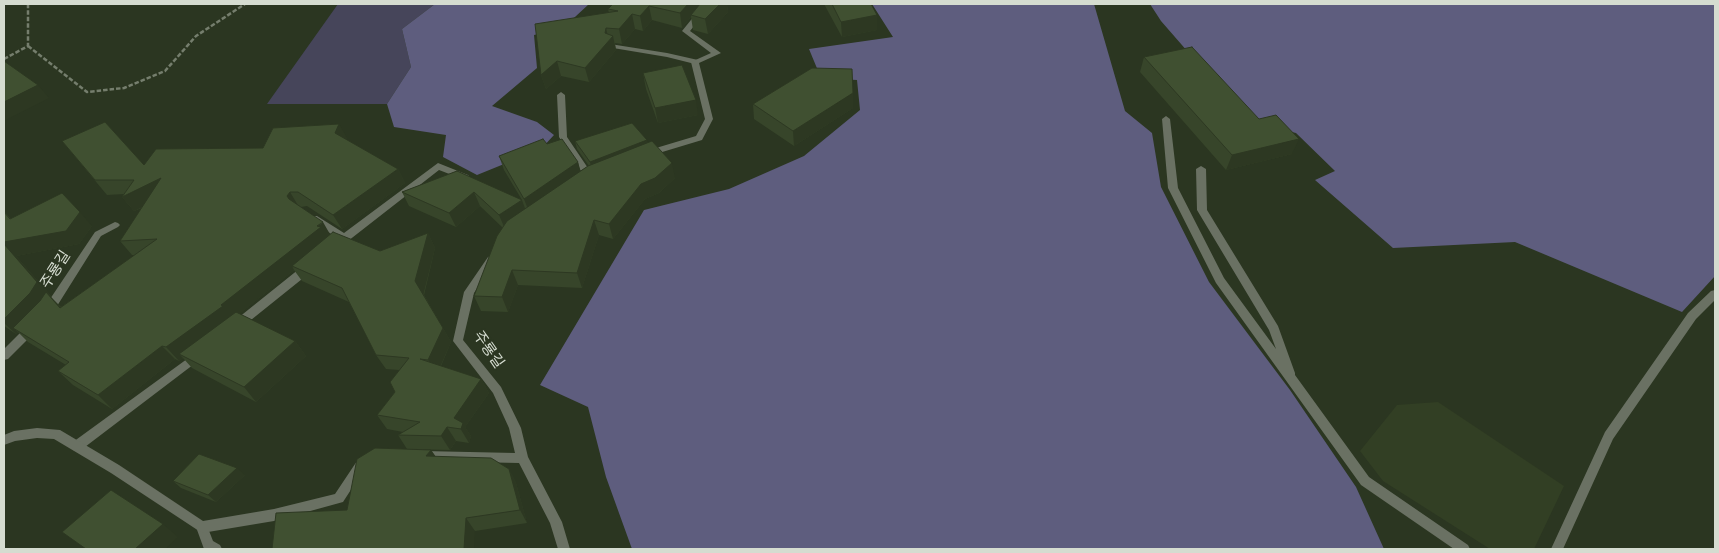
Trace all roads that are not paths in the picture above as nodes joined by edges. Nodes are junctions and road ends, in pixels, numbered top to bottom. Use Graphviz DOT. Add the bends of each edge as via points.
graph roads {
  1 [pos="708,4"];
  2 [pos="613,46"];
  3 [pos="695,62"];
  4 [pos="560,95"];
  5 [pos="1166,118"];
  6 [pos="640,156"];
  7 [pos="1201,169"];
  8 [pos="589,177"];
  9 [pos="474,181"];
  10 [pos="303,210"];
  11 [pos="115,224"];
  12 [pos="344,238"];
  13 [pos="330,250"];
  14 [pos="494,255"];
  15 [pos="316,262"];
  16 [pos="1715,294"];
  17 [pos="228,333"];
  18 [pos="204,350"];
  19 [pos="4,356"];
  20 [pos="1295,386"];
  21 [pos="4,440"];
  22 [pos="76,446"];
  23 [pos="367,455"];
  24 [pos="406,456"];
  25 [pos="522,458"];
  26 [pos="202,527"];
  27 [pos="216,549"];
  28 [pos="564,549"];
  29 [pos="1464,549"];
  30 [pos="1557,549"];
  1 -- 3 [label="street" via="686,31 718,53"];
  2 -- 3 [label="street"];
  3 -- 6 [label="street" via="709,119 699,138"];
  4 -- 8 [label="street" via="563,137"];
  5 -- 20 [label="street" via="1173,188 1220,280"];
  7 -- 20 [label="street" via="1202,210 1274,329"];
  9 -- 12 [label="street" via="438,166"];
  10 -- 12 [label="street"];
  11 -- 19 [label="street, 주룡길" via="98,234 40,320"];
  12 -- 13 [label="street"];
  14 -- 25 [label="street, 주룡길" via="469,292 458,341 497,390 515,428"];
  15 -- 17 [label="street"];
  16 -- 30 [label="street" via="1692,316 1609,436"];
  18 -- 22 [label="street"];
  20 -- 29 [label="street" via="1365,481"];
  21 -- 22 [label="street" via="37,433 56,434"];
  22 -- 26 [label="street"];
  23 -- 26 [label="street" via="339,498 274,515"];
  24 -- 25 [label="street"];
  25 -- 28 [label="street, 주룡길" via="556,522"];
  26 -- 27 [label="street" via="208,545"];
}
